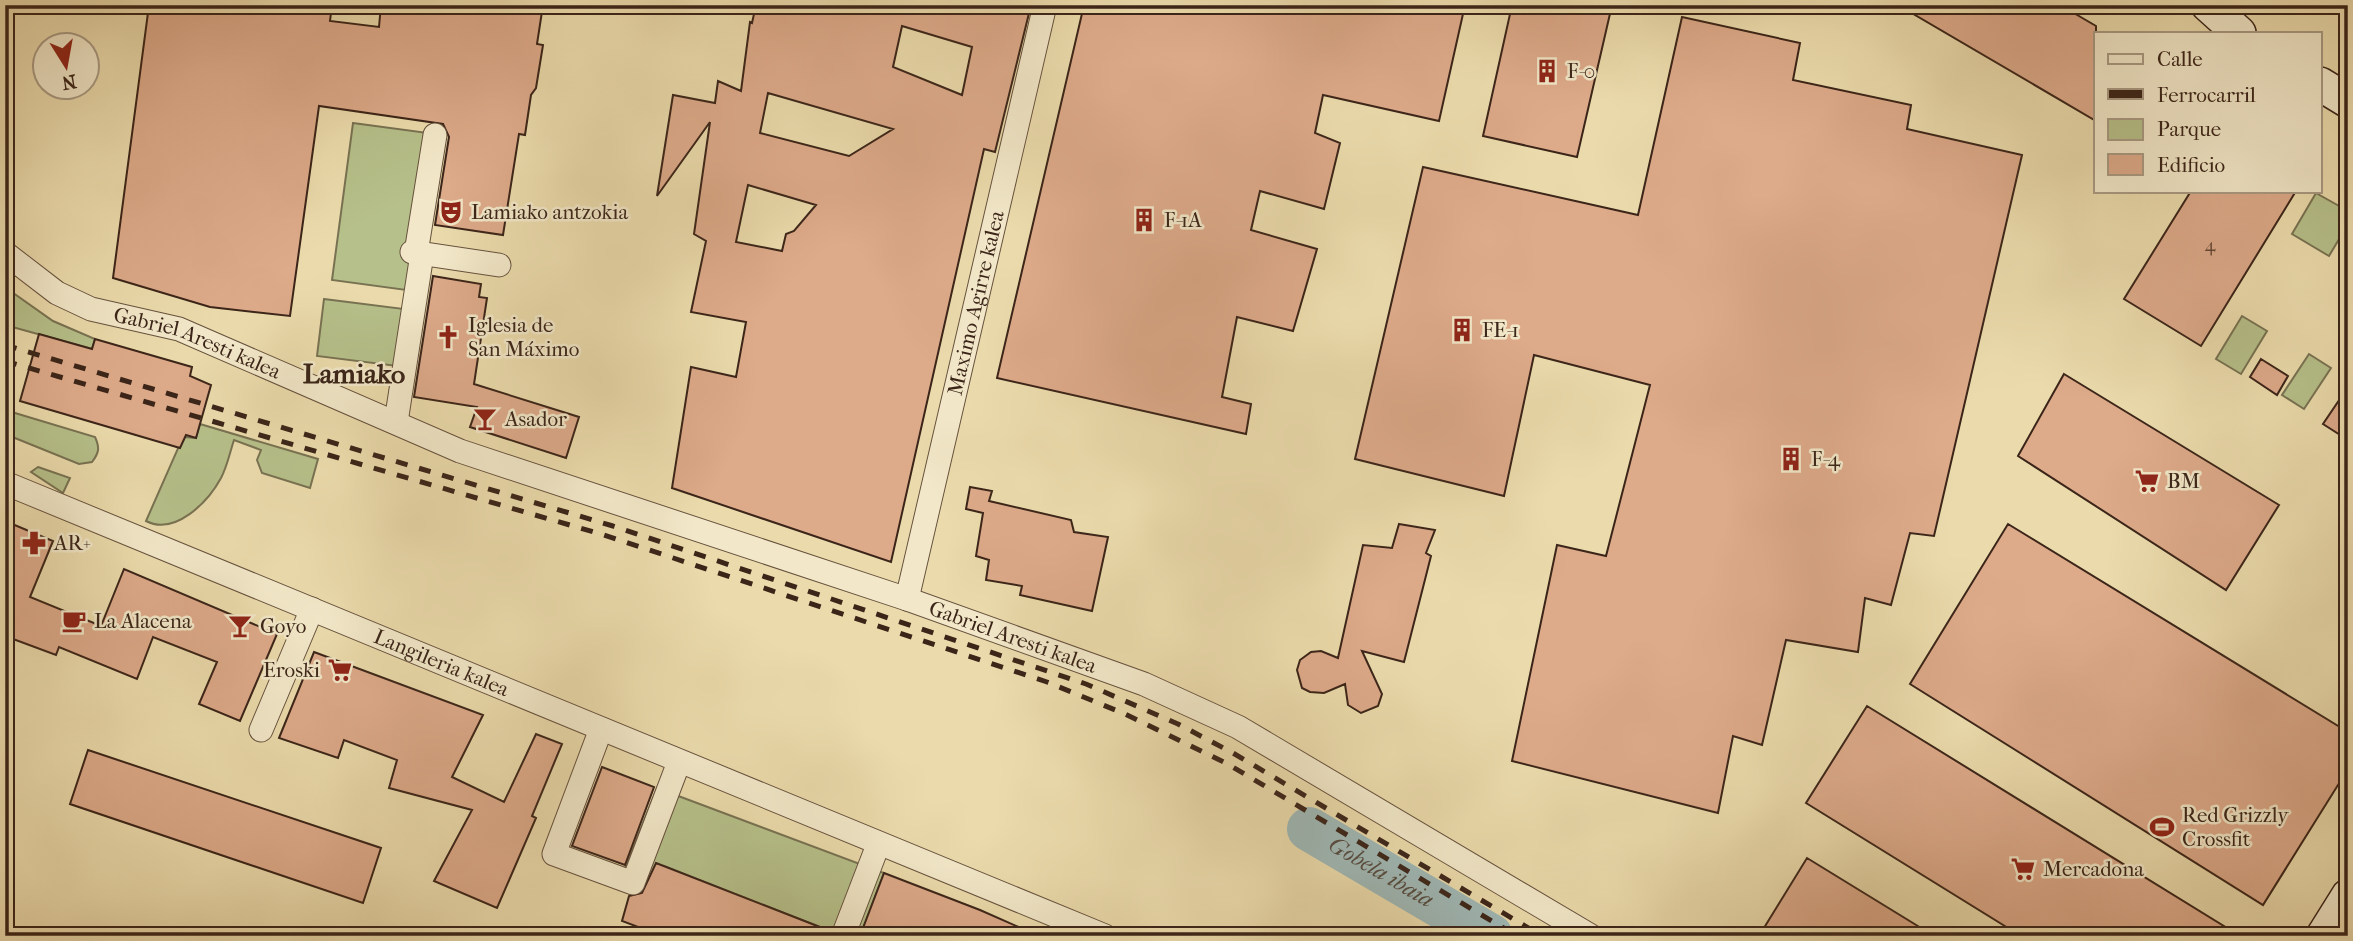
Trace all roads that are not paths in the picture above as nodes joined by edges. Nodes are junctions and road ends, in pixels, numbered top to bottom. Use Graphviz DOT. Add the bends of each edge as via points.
graph roads {
  1 [pos="1045,5"];
  2 [pos="2208,5"];
  3 [pos="2238,32"];
  4 [pos="2322,84"];
  5 [pos="2348,101"];
  6 [pos="435,135"];
  7 [pos="5,253"];
  8 [pos="417,253"];
  9 [pos="499,265"];
  10 [pos="396,422"];
  11 [pos="5,483"];
  12 [pos="907,599"];
  13 [pos="312,609"];
  14 [pos="601,729"];
  15 [pos="261,730"];
  16 [pos="679,762"];
  17 [pos="878,845"];
  18 [pos="2348,896"];
  19 [pos="844,936"];
  20 [pos="1105,936"];
  21 [pos="1591,936"];
  22 [pos="2323,936"];
  1 -- 12 [label="street, Maximo Agirre kalea"];
  2 -- 3 [label="street"];
  4 -- 5 [label="street"];
  6 -- 8 [label="street"];
  7 -- 10 [label="street, Gabriel Aresti kalea" via="57,293 91,309 179,329"];
  8 -- 9 [label="street"];
  8 -- 10 [label="street"];
  10 -- 12 [label="street, Gabriel Aresti kalea" via="460,451"];
  11 -- 13 [label="street, Langileria kalea"];
  12 -- 21 [label="street, Gabriel Aresti kalea" via="1144,684 1238,727"];
  13 -- 14 [label="street, Langileria kalea"];
  13 -- 15 [label="street"];
  14 -- 16 [label="street, Langileria kalea"];
  14 -- 16 [label="street" via="554,854 633,883"];
  16 -- 17 [label="street, Langileria kalea"];
  17 -- 19 [label="street"];
  17 -- 20 [label="street, Langileria kalea"];
  18 -- 22 [label="street"];
}
